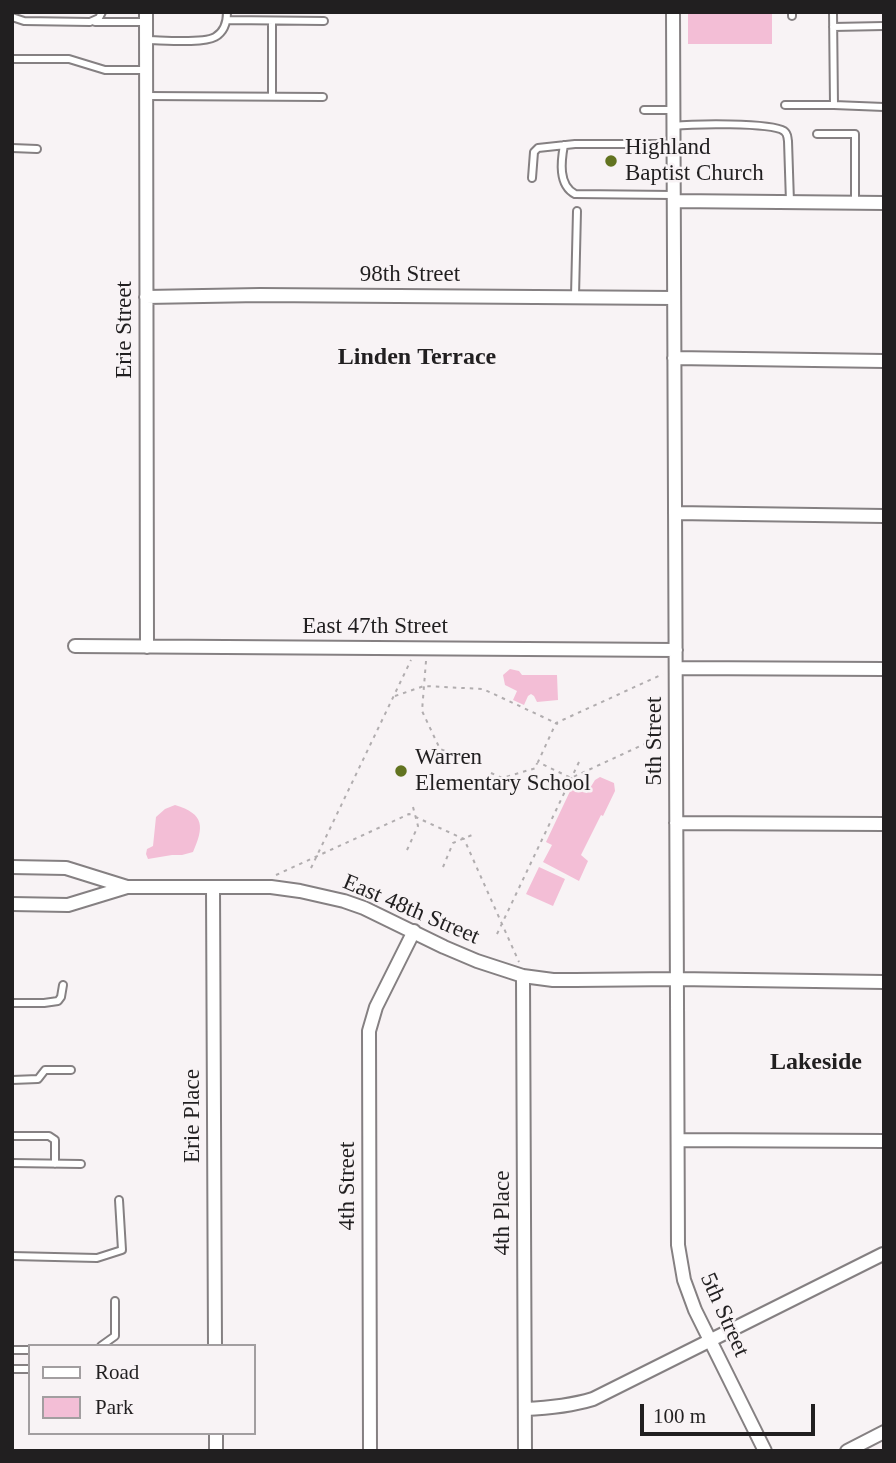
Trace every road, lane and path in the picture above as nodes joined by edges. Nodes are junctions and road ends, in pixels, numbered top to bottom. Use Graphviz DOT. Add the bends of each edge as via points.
graph roads {
  1 [pos="102,12"];
  2 [pos="254,12"];
  3 [pos="673,12"];
  4 [pos="833,12"];
  5 [pos="13,16"];
  6 [pos="227,16"];
  7 [pos="146,17"];
  8 [pos="254,20"];
  9 [pos="272,21"];
  10 [pos="324,21"];
  11 [pos="90,22"];
  12 [pos="884,26"];
  13 [pos="833,27"];
  14 [pos="146,40"];
  15 [pos="12,59"];
  16 [pos="146,70"];
  17 [pos="146,96"];
  18 [pos="272,96"];
  19 [pos="323,97"];
  20 [pos="785,104"];
  21 [pos="834,105"];
  22 [pos="884,107"];
  23 [pos="644,110"];
  24 [pos="673,110"];
  25 [pos="673,126"];
  26 [pos="817,134"];
  27 [pos="673,144"];
  28 [pos="564,145"];
  29 [pos="12,148"];
  30 [pos="37,149"];
  31 [pos="532,178"];
  32 [pos="673,198"];
  33 [pos="790,202"];
  34 [pos="855,203"];
  35 [pos="884,203"];
  36 [pos="577,211"];
  37 [pos="146,296"];
  38 [pos="575,298"];
  39 [pos="673,298"];
  40 [pos="674,358"];
  41 [pos="884,361"];
  42 [pos="676,513"];
  43 [pos="884,516"];
  44 [pos="75,646"];
  45 [pos="147,647"];
  46 [pos="422,649"];
  47 [pos="676,650"];
  48 [pos="676,668"];
  49 [pos="884,669"];
  50 [pos="424,686"];
  51 [pos="394,696"];
  52 [pos="557,723"];
  53 [pos="676,730"];
  54 [pos="448,752"];
  55 [pos="538,762"];
  56 [pos="579,762"];
  57 [pos="491,773"];
  58 [pos="571,778"];
  59 [pos="413,807"];
  60 [pos="416,817"];
  61 [pos="676,823"];
  62 [pos="884,824"];
  63 [pos="472,835"];
  64 [pos="464,839"];
  65 [pos="407,850"];
  66 [pos="317,856"];
  67 [pos="12,867"];
  68 [pos="443,867"];
  69 [pos="311,868"];
  70 [pos="272,877"];
  71 [pos="127,887"];
  72 [pos="213,887"];
  73 [pos="12,904"];
  74 [pos="502,923"];
  75 [pos="414,932"];
  76 [pos="497,934"];
  77 [pos="523,976"];
  78 [pos="677,979"];
  79 [pos="884,982"];
  80 [pos="62,985"];
  81 [pos="12,1003"];
  82 [pos="71,1070"];
  83 [pos="12,1080"];
  84 [pos="12,1136"];
  85 [pos="679,1140"];
  86 [pos="884,1141"];
  87 [pos="12,1163"];
  88 [pos="55,1164"];
  89 [pos="81,1164"];
  90 [pos="119,1200"];
  91 [pos="883,1254"];
  92 [pos="12,1256"];
  93 [pos="115,1301"];
  94 [pos="710,1341"];
  95 [pos="104,1344"];
  96 [pos="215,1344"];
  97 [pos="525,1409"];
  98 [pos="884,1433"];
  99 [pos="370,1451"];
  100 [pos="525,1451"];
  101 [pos="765,1451"];
  102 [pos="847,1451"];
  1 -- 11 [label="lane"];
  2 -- 8 [label="lane"];
  3 -- 24 [label="street, 5th Street"];
  4 -- 13 [label="lane"];
  5 -- 11 [label="lane" via="24,21"];
  6 -- 8 [label="lane"];
  6 -- 14 [label="lane" via="223,30 206,40"];
  7 -- 11 [label="lane"];
  7 -- 14 [label="street, Erie Street"];
  8 -- 9 [label="lane"];
  9 -- 10 [label="lane"];
  9 -- 18 [label="lane"];
  12 -- 13 [label="lane"];
  13 -- 21 [label="lane"];
  14 -- 16 [label="street, Erie Street"];
  15 -- 16 [label="lane" via="69,59 105,70"];
  16 -- 17 [label="street, Erie Street"];
  17 -- 18 [label="lane"];
  17 -- 37 [label="street, Erie Street"];
  18 -- 19 [label="lane"];
  20 -- 21 [label="lane"];
  21 -- 22 [label="lane"];
  23 -- 24 [label="lane"];
  24 -- 25 [label="street, 5th Street"];
  25 -- 27 [label="street, 5th Street"];
  25 -- 33 [label="lane" via="782,130 788,141"];
  26 -- 34 [label="lane" via="855,134"];
  27 -- 28 [label="lane"];
  27 -- 32 [label="street, 5th Street"];
  28 -- 31 [label="lane" via="534,152"];
  28 -- 32 [label="lane" via="564,182 575,194"];
  29 -- 30 [label="lane"];
  32 -- 33 [label="street"];
  32 -- 39 [label="street, 5th Street"];
  33 -- 34 [label="street"];
  34 -- 35 [label="street"];
  36 -- 38 [label="lane"];
  37 -- 38 [label="street, 98th Street"];
  37 -- 45 [label="street, Erie Street"];
  38 -- 39 [label="street, 98th Street"];
  39 -- 40 [label="street, 5th Street"];
  40 -- 41 [label="street"];
  40 -- 42 [label="street, 5th Street"];
  42 -- 43 [label="street"];
  42 -- 47 [label="street, 5th Street"];
  44 -- 45 [label="street, East 47th Street"];
  45 -- 46 [label="street, East 47th Street"];
  46 -- 47 [label="street, East 47th Street"];
  46 -- 50 [label="path"];
  46 -- 51 [label="path"];
  47 -- 48 [label="street, 5th Street"];
  48 -- 49 [label="street"];
  48 -- 52 [label="path"];
  48 -- 53 [label="street, 5th Street"];
  50 -- 51 [label="path"];
  50 -- 52 [label="path" via="483,689"];
  50 -- 54 [label="path" via="422,710 440,749"];
  51 -- 66 [label="path"];
  52 -- 55 [label="path"];
  53 -- 58 [label="path"];
  53 -- 61 [label="street, 5th Street"];
  55 -- 57 [label="path" via="536,768 502,778"];
  55 -- 58 [label="path"];
  56 -- 58 [label="path"];
  58 -- 74 [label="path"];
  59 -- 60 [label="path"];
  60 -- 64 [label="path"];
  60 -- 65 [label="path" via="418,826"];
  60 -- 66 [label="path" via="409,814"];
  61 -- 62 [label="street"];
  61 -- 78 [label="street, 5th Street"];
  63 -- 64 [label="path"];
  64 -- 68 [label="path" via="453,843"];
  64 -- 74 [label="path"];
  66 -- 69 [label="path"];
  66 -- 70 [label="path"];
  67 -- 71 [label="street, East 48th Street" via="66,867"];
  71 -- 72 [label="street, East 48th Street"];
  71 -- 73 [label="street, East 48th Street" via="68,905"];
  72 -- 75 [label="street, East 48th Street" via="271,887 324,896 364,908"];
  72 -- 96 [label="street, Erie Place"];
  74 -- 76 [label="path"];
  74 -- 77 [label="path"];
  75 -- 77 [label="street, East 48th Street"];
  75 -- 99 [label="street, 4th Street" via="376,1007 369,1031"];
  77 -- 78 [label="street, East 48th Street"];
  77 -- 97 [label="street, 4th Place"];
  78 -- 79 [label="street, East 48th Street"];
  78 -- 85 [label="street, 5th Street"];
  80 -- 81 [label="lane" via="58,1000"];
  82 -- 83 [label="lane" via="45,1070 38,1079"];
  84 -- 88 [label="lane" via="49,1136 55,1140"];
  85 -- 86 [label="street"];
  85 -- 94 [label="street, 5th Street" via="678,1245 684,1280"];
  87 -- 88 [label="lane"];
  88 -- 89 [label="lane"];
  90 -- 92 [label="lane" via="122,1250 97,1258"];
  91 -- 94 [label="street"];
  93 -- 95 [label="lane" via="115,1336"];
  94 -- 97 [label="street" via="593,1399 556,1408"];
  94 -- 101 [label="street, 5th Street"];
  97 -- 100 [label="street, 4th Place"];
  98 -- 102 [label="street"];
}
